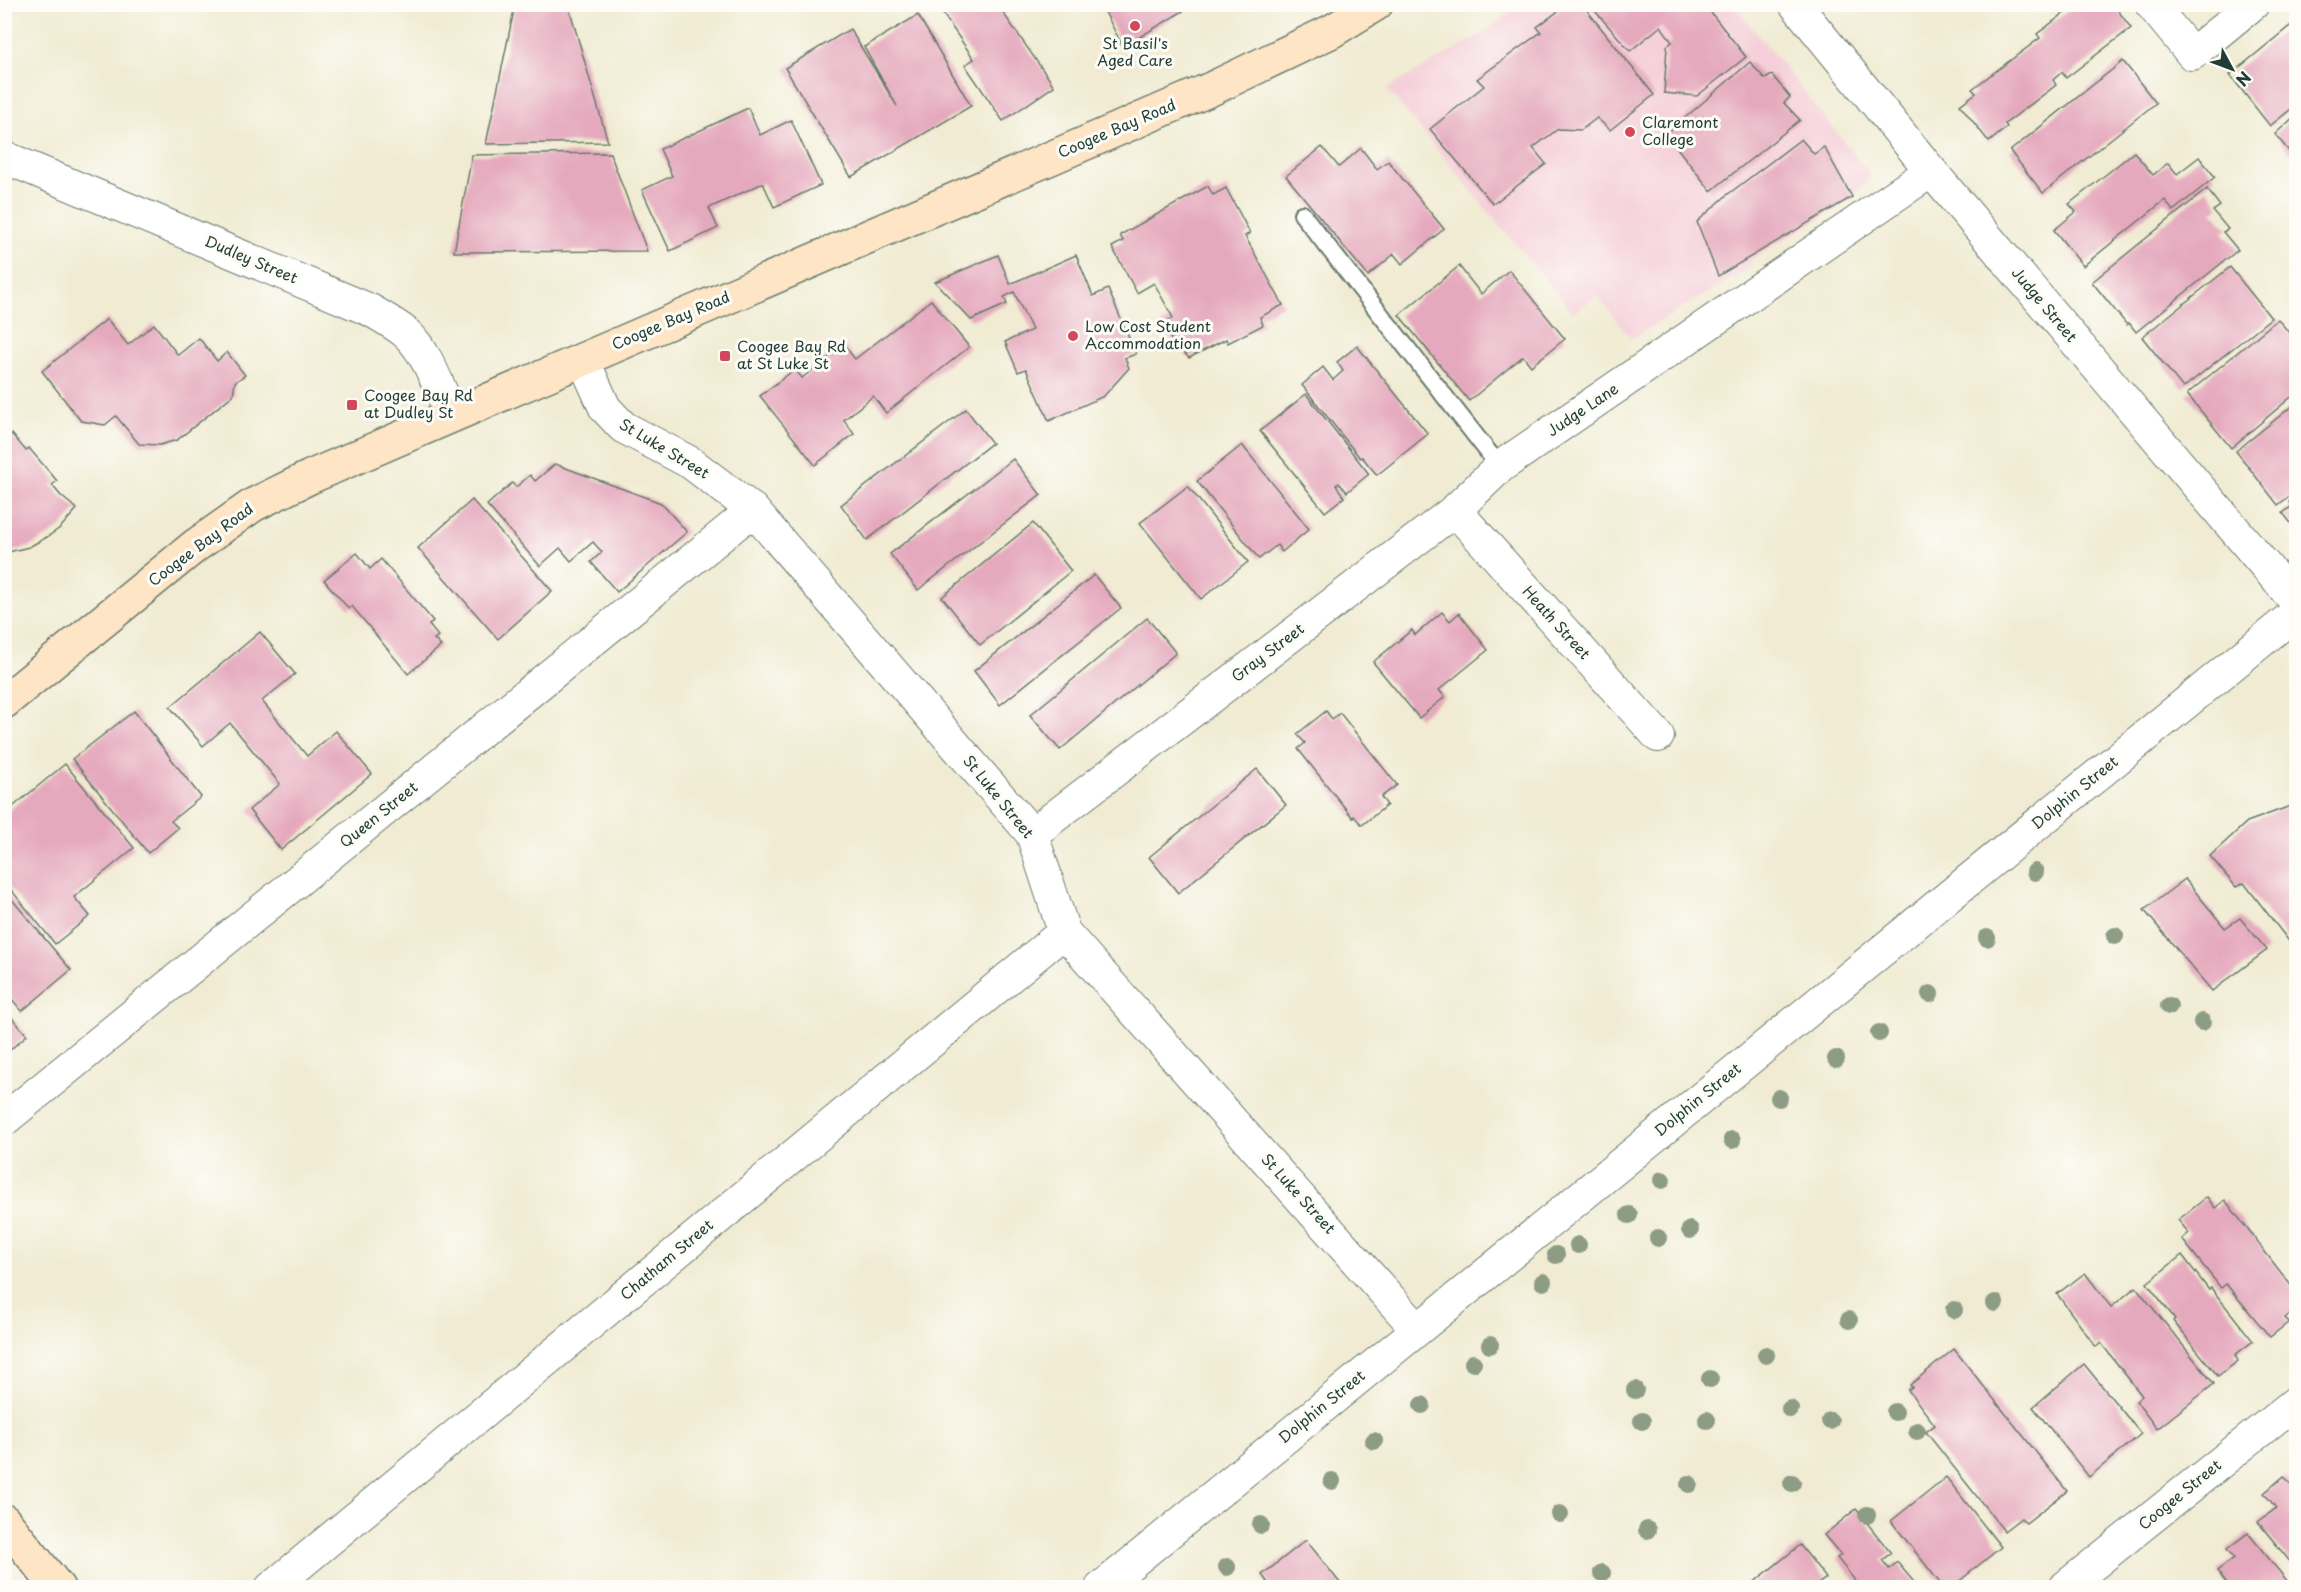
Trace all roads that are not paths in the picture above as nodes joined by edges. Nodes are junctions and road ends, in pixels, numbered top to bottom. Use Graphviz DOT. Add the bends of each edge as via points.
graph roads {
  1 [pos="1376,4"];
  2 [pos="1796,4"];
  3 [pos="2151,4"];
  4 [pos="2253,4"];
  5 [pos="4,157"];
  6 [pos="1931,171"];
  7 [pos="1302,214"];
  8 [pos="583,359"];
  9 [pos="452,416"];
  10 [pos="1500,467"];
  11 [pos="753,510"];
  12 [pos="1455,510"];
  13 [pos="2296,602"];
  14 [pos="2296,613"];
  15 [pos="4,702"];
  16 [pos="1658,736"];
  17 [pos="1032,834"];
  18 [pos="1064,932"];
  19 [pos="4,1120"];
  20 [pos="1417,1329"];
  21 [pos="2296,1402"];
  22 [pos="4,1521"];
  23 [pos="58,1587"];
  24 [pos="270,1587"];
  25 [pos="1101,1587"];
  26 [pos="2064,1587"];
  1 -- 8 [label="main road, Coogee Bay Road" via="1332,31 1211,89"];
  2 -- 6 [label="street, Judge Street"];
  3 -- 4 [label="street" via="2192,54"];
  5 -- 9 [label="street, Dudley Street" via="380,315 407,334 421,352"];
  6 -- 10 [label="street, Judge Lane"];
  6 -- 13 [label="street, Judge Street"];
  7 -- 10 [label="lane"];
  8 -- 9 [label="main road, Coogee Bay Road"];
  8 -- 11 [label="street, St Luke Street" via="605,408 623,427 691,463"];
  9 -- 15 [label="main road, Coogee Bay Road" via="253,505 195,546"];
  10 -- 12 [label="street, Gray Street"];
  11 -- 17 [label="street, St Luke Street"];
  11 -- 19 [label="street, Queen Street"];
  12 -- 16 [label="street, Heath Street"];
  12 -- 17 [label="street, Gray Street"];
  14 -- 20 [label="street, Dolphin Street"];
  17 -- 18 [label="street, St Luke Street"];
  18 -- 20 [label="street, St Luke Street"];
  18 -- 24 [label="street, Chatham Street"];
  20 -- 25 [label="street, Dolphin Street"];
  21 -- 26 [label="street, Coogee Street"];
  22 -- 23 [label="main road"];
}
